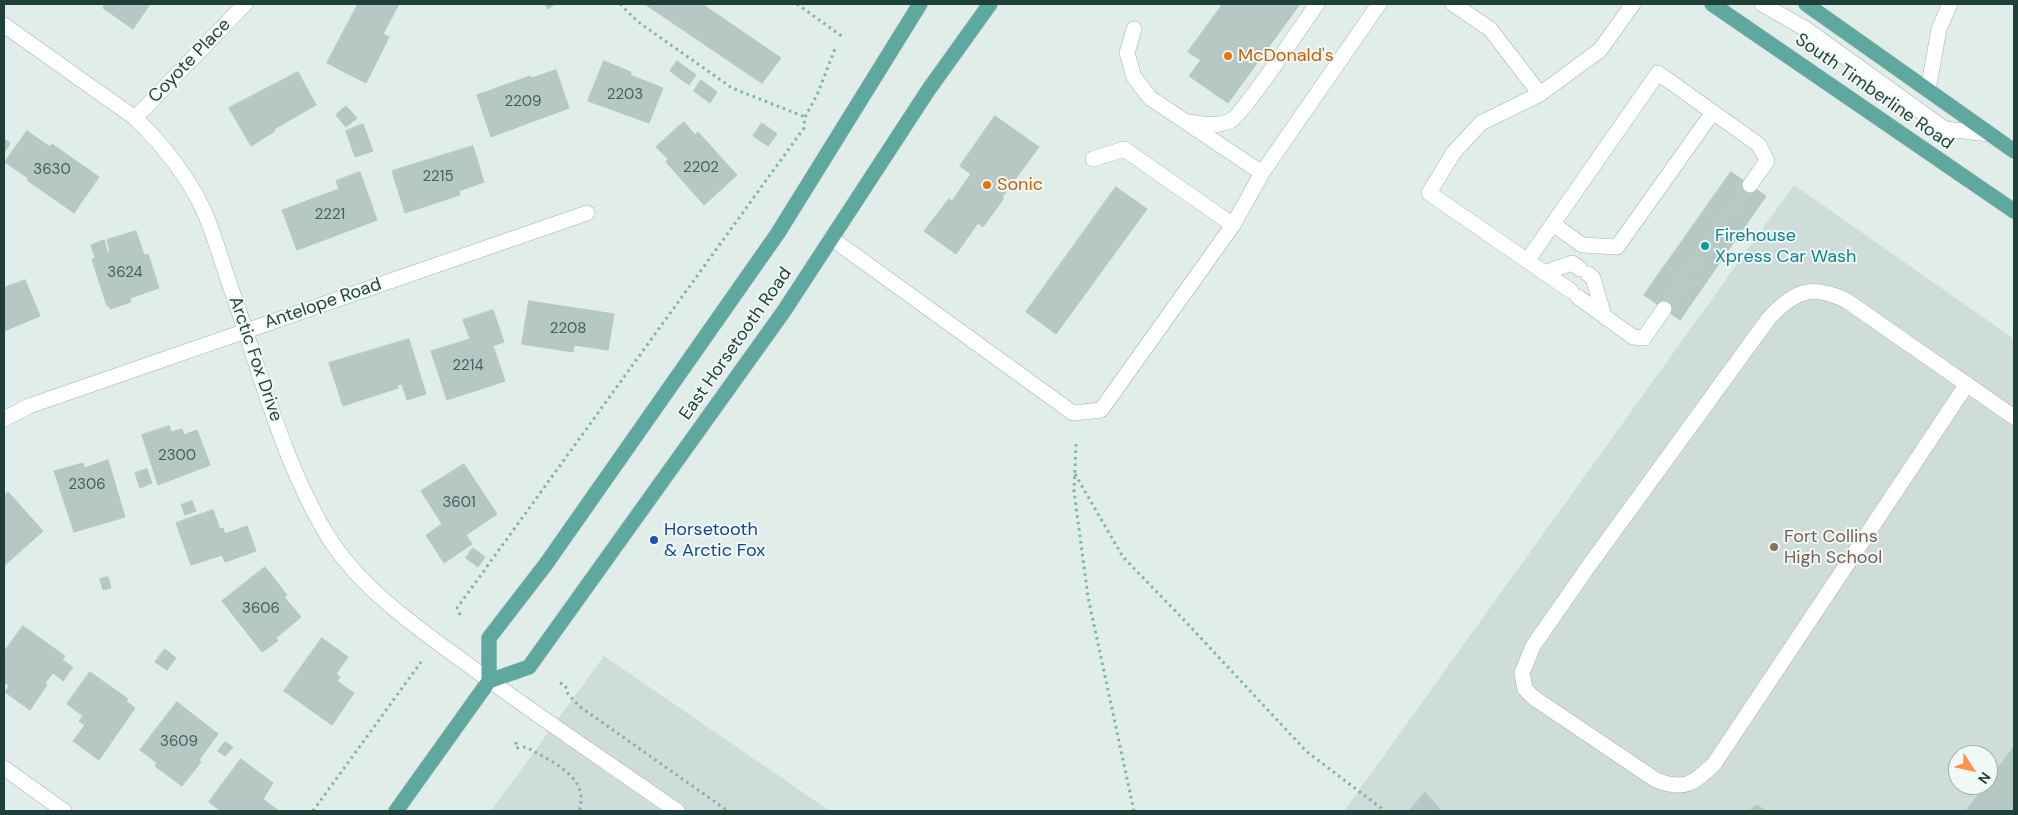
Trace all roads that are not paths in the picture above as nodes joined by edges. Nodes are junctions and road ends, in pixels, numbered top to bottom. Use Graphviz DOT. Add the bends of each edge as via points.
graph roads {
  1 [pos="245,4"];
  2 [pos="920,4"];
  3 [pos="990,4"];
  4 [pos="1317,4"];
  5 [pos="1380,4"];
  6 [pos="1453,4"];
  7 [pos="1633,4"];
  8 [pos="1712,4"];
  9 [pos="1762,4"];
  10 [pos="1806,4"];
  11 [pos="1950,4"];
  12 [pos="4,25"];
  13 [pos="1134,30"];
  14 [pos="1928,90"];
  15 [pos="1540,94"];
  16 [pos="1713,112"];
  17 [pos="135,118"];
  18 [pos="1184,122"];
  19 [pos="1990,134"];
  20 [pos="2014,152"];
  21 [pos="1093,159"];
  22 [pos="1262,173"];
  23 [pos="1750,185"];
  24 [pos="2014,211"];
  25 [pos="587,213"];
  26 [pos="1553,224"];
  27 [pos="1233,225"];
  28 [pos="831,238"];
  29 [pos="1528,261"];
  30 [pos="1544,273"];
  31 [pos="1664,309"];
  32 [pos="1604,316"];
  33 [pos="246,330"];
  34 [pos="1967,384"];
  35 [pos="2014,417"];
  36 [pos="4,419"];
  37 [pos="489,681"];
  38 [pos="4,768"];
  39 [pos="64,811"];
  40 [pos="396,811"];
  41 [pos="677,811"];
  1 -- 17 [label="street, Coyote Place"];
  2 -- 37 [label="main road, East Horsetooth Road" via="778,233 546,564 489,638"];
  3 -- 28 [label="main road, East Horsetooth Road" via="929,89"];
  4 -- 18 [label="street" via="1246,104 1231,120 1209,125"];
  5 -- 22 [label="street"];
  6 -- 15 [label="street" via="1490,29"];
  7 -- 15 [label="street" via="1600,50"];
  8 -- 24 [label="main road, South Timberline Road"];
  9 -- 19 [label="street" via="1806,29 1945,129"];
  10 -- 14 [label="main road, South Timberline Road"];
  11 -- 14 [label="street" via="1939,29"];
  12 -- 17 [label="street, Arctic Fox Drive"];
  13 -- 18 [label="street" via="1127,53 1134,77 1150,98"];
  14 -- 19 [label="main road, South Timberline Road"];
  15 -- 29 [label="street" via="1481,123 1454,152 1429,193"];
  16 -- 23 [label="street" via="1759,145 1767,161"];
  16 -- 26 [label="street" via="1618,248 1582,245"];
  16 -- 26 [label="street" via="1658,73"];
  17 -- 33 [label="street, Arctic Fox Drive" via="179,168 203,209"];
  18 -- 22 [label="street"];
  19 -- 20 [label="main road, South Timberline Road"];
  21 -- 27 [label="street" via="1124,149"];
  22 -- 27 [label="street"];
  25 -- 33 [label="street, Antelope Road"];
  26 -- 29 [label="street"];
  27 -- 28 [label="street" via="1101,410 1073,413"];
  28 -- 37 [label="main road, East Horsetooth Road" via="784,311 529,667"];
  29 -- 30 [label="street"];
  30 -- 32 [label="street"];
  30 -- 32 [label="street" via="1572,263 1593,278"];
  31 -- 32 [label="street" via="1644,338 1633,337"];
  33 -- 36 [label="street, Antelope Road" via="29,406"];
  33 -- 37 [label="street, Arctic Fox Drive" via="287,450 305,494 330,540 389,605"];
  34 -- 34 [label="street" via="1847,301 1820,291 1793,296 1770,318 1533,646 1522,673 1526,689 1554,714 1656,780 1670,786 1694,782 1714,764"];
  34 -- 35 [label="street"];
  37 -- 40 [label="main road"];
  37 -- 41 [label="street, Arctic Fox Drive"];
  38 -- 39 [label="street"];
}
